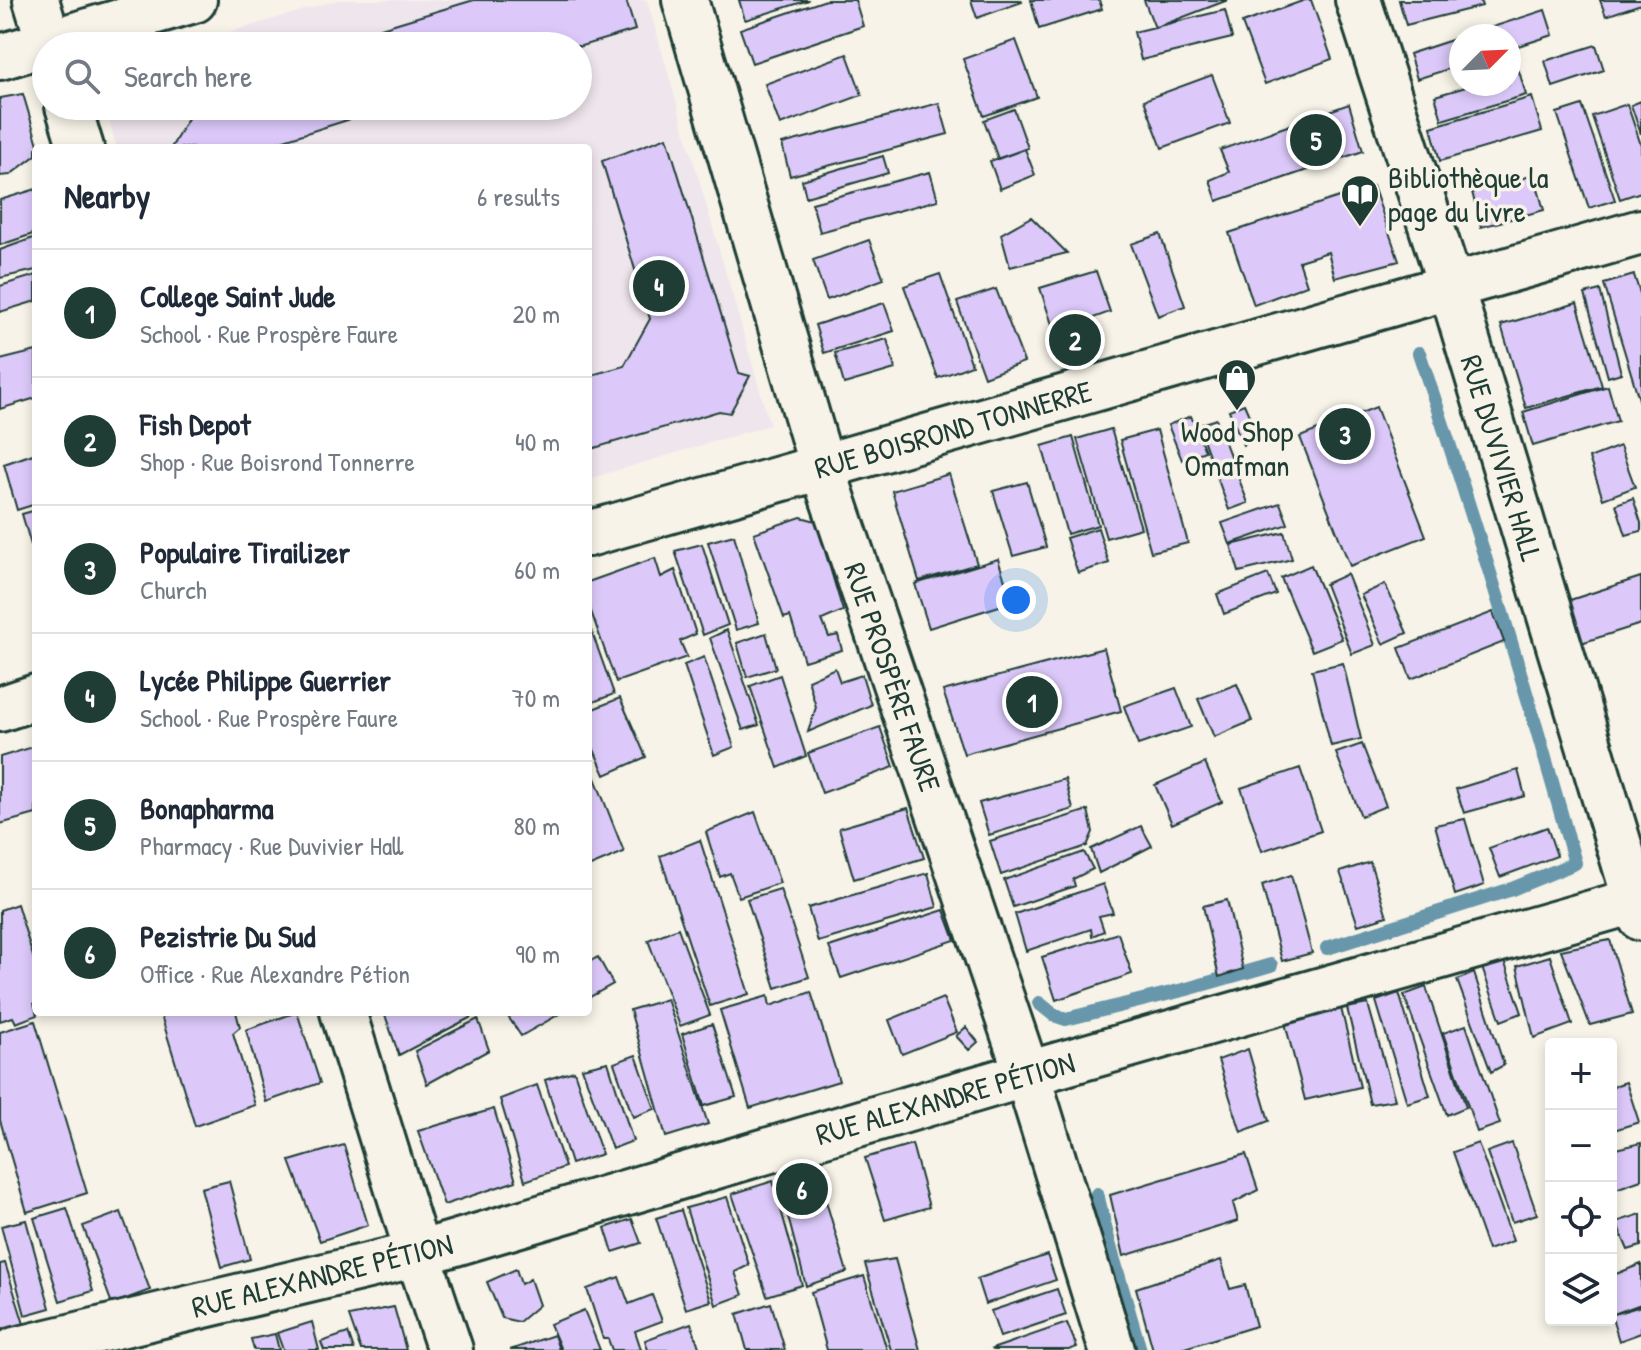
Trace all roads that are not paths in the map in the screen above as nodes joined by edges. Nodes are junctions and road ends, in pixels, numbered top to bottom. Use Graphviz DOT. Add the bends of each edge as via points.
graph roads {
  1 [pos="36,0"];
  2 [pos="194,0"];
  3 [pos="685,0"];
  4 [pos="1358,0"];
  5 [pos="46,32"];
  6 [pos="89,32"];
  7 [pos="32,49"];
  8 [pos="0,57"];
  9 [pos="72,120"];
  10 [pos="80,144"];
  11 [pos="1641,232"];
  12 [pos="1451,287"];
  13 [pos="822,467"];
  14 [pos="592,533"];
  15 [pos="32,698"];
  16 [pos="0,709"];
  17 [pos="1639,906"];
  18 [pos="344,1016"];
  19 [pos="1027,1074"];
  20 [pos="418,1254"];
  21 [pos="15,1350"];
  22 [pos="450,1350"];
  23 [pos="1112,1350"];
  1 -- 5 [label="street"];
  2 -- 6 [label="street"];
  3 -- 13 [label="street, RUE PROSPÈRE FAURE"];
  4 -- 12 [label="street, RUE DUVIVIER HALL"];
  7 -- 8 [label="street"];
  9 -- 10 [label="street"];
  11 -- 12 [label="street, RUE BOISROND TONNERRE"];
  12 -- 13 [label="street, RUE BOISROND TONNERRE"];
  12 -- 17 [label="street, RUE DUVIVIER HALL"];
  13 -- 14 [label="street, RUE BOISROND TONNERRE"];
  13 -- 19 [label="street, RUE PROSPÈRE FAURE"];
  15 -- 16 [label="street"];
  17 -- 19 [label="street, RUE ALEXANDRE PÉTION"];
  18 -- 20 [label="street"];
  19 -- 20 [label="street, RUE ALEXANDRE PÉTION"];
  19 -- 23 [label="street, RUE PROSPÈRE FAURE"];
  20 -- 21 [label="street, RUE ALEXANDRE PÉTION"];
  20 -- 22 [label="street"];
}
